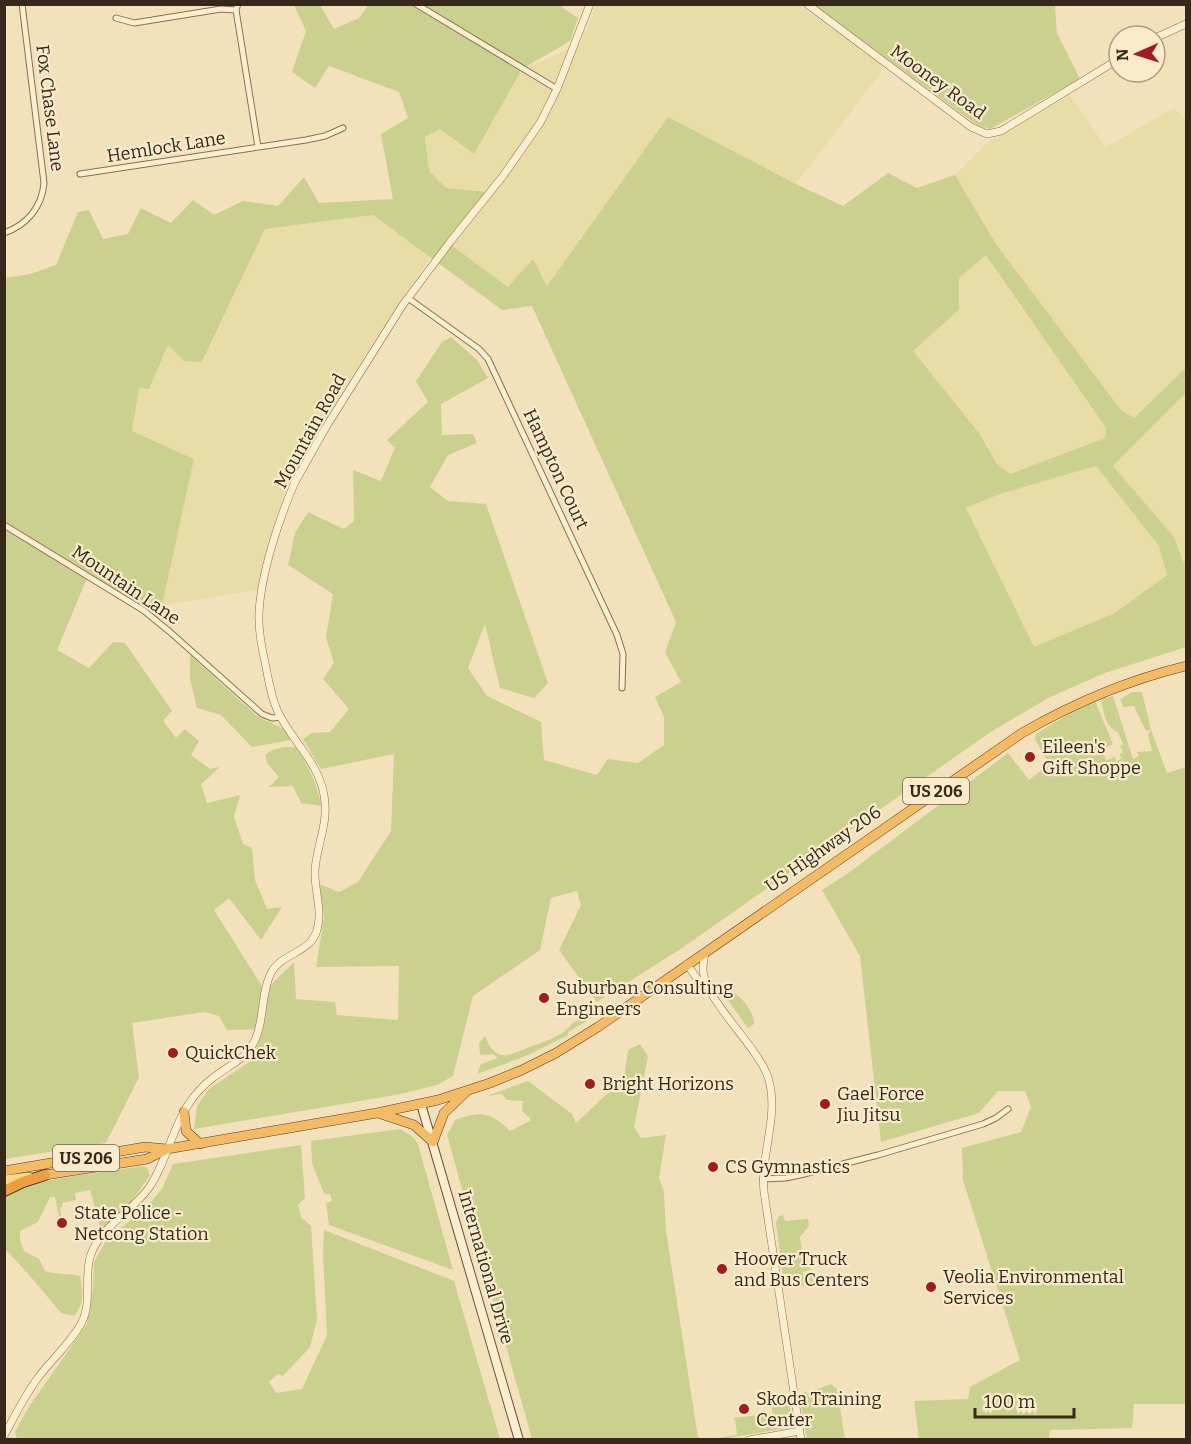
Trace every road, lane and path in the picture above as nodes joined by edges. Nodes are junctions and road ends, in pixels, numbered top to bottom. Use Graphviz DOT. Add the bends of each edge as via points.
graph roads {
  1 [pos="22,4"];
  2 [pos="416,4"];
  3 [pos="590,4"];
  4 [pos="807,4"];
  5 [pos="237,7"];
  6 [pos="116,18"];
  7 [pos="1186,24"];
  8 [pos="1167,33"];
  9 [pos="1107,66"];
  10 [pos="557,89"];
  11 [pos="343,128"];
  12 [pos="258,147"];
  13 [pos="80,174"];
  14 [pos="4,234"];
  15 [pos="408,298"];
  16 [pos="4,525"];
  17 [pos="1186,666"];
  18 [pos="622,688"];
  19 [pos="281,717"];
  20 [pos="705,952"];
  21 [pos="687,964"];
  22 [pos="707,986"];
  23 [pos="466,1091"];
  24 [pos="422,1104"];
  25 [pos="1008,1110"];
  26 [pos="184,1112"];
  27 [pos="377,1113"];
  28 [pos="433,1142"];
  29 [pos="200,1144"];
  30 [pos="167,1149"];
  31 [pos="4,1171"];
  32 [pos="45,1175"];
  33 [pos="763,1179"];
  34 [pos="4,1180"];
  35 [pos="4,1191"];
  36 [pos="800,1431"];
  37 [pos="4,1436"];
  38 [pos="519,1440"];
  39 [pos="749,1440"];
  40 [pos="801,1440"];
  1 -- 14 [label="street, Fox Chase Lane" via="44,183 32,215"];
  2 -- 10 [label="street"];
  3 -- 10 [label="street, Mountain Road"];
  4 -- 9 [label="street, Mooney Road" via="985,134 1001,131"];
  5 -- 6 [label="street" via="134,22"];
  5 -- 12 [label="street"];
  7 -- 8 [label="street"];
  10 -- 15 [label="street, Mountain Road" via="526,145"];
  11 -- 12 [label="street, Hemlock Lane" via="325,136"];
  12 -- 13 [label="street, Hemlock Lane"];
  15 -- 18 [label="street, Hampton Court" via="479,349 488,360 617,634 622,654"];
  15 -- 19 [label="street, Mountain Road" via="307,460 279,524 258,616 268,682"];
  16 -- 19 [label="street, Mountain Lane" via="143,610 262,714"];
  17 -- 20 [label="highway, US Highway 206 / US 206" via="1104,692 1022,733"];
  19 -- 26 [label="street, Mountain Road" via="310,758 323,792 325,825 315,870 318,929 310,944 272,970 258,1035 250,1049 203,1086"];
  20 -- 21 [label="highway, US 206"];
  20 -- 22 [label="street"];
  21 -- 22 [label="street"];
  21 -- 23 [label="highway, US 206" via="556,1053"];
  22 -- 33 [label="street" via="769,1080 772,1108"];
  23 -- 24 [label="highway, US 206"];
  23 -- 28 [label="highway" via="444,1113"];
  24 -- 27 [label="highway, US 206"];
  24 -- 28 [label="main road, International Drive"];
  25 -- 33 [label="street" via="982,1124 878,1155 786,1178"];
  26 -- 29 [label="highway" via="186,1131"];
  26 -- 30 [label="street, Mountain Road"];
  27 -- 28 [label="highway" via="414,1125"];
  27 -- 29 [label="highway, US 206"];
  28 -- 38 [label="main road, International Drive"];
  29 -- 30 [label="highway, US 206"];
  30 -- 31 [label="highway, US 206" via="145,1147"];
  30 -- 32 [label="highway, US 206" via="147,1159"];
  30 -- 37 [label="street, Mountain Road" via="149,1187 96,1244 89,1262 88,1301 83,1319 26,1395"];
  32 -- 34 [label="main road"];
  32 -- 35 [label="highway, US 206"];
  33 -- 36 [label="street"];
  36 -- 39 [label="street"];
  36 -- 40 [label="street"];
}
